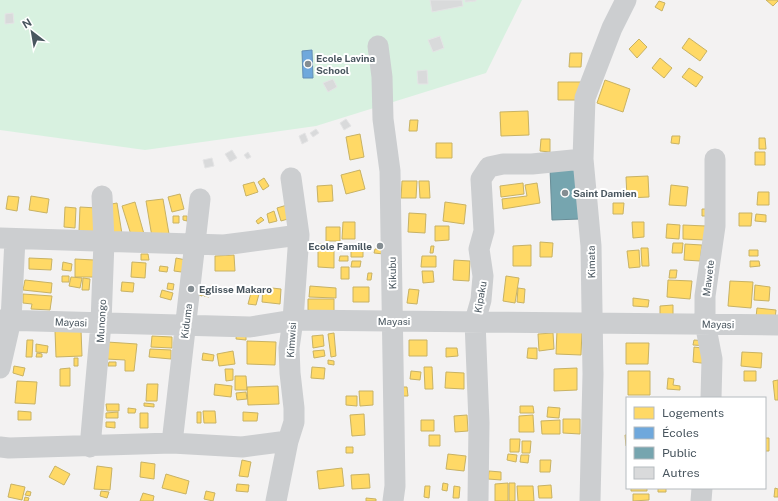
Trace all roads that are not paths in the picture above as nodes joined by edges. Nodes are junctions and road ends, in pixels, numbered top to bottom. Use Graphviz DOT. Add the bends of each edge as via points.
graph roads {
  1 [pos="608,0"];
  2 [pos="626,0"];
  3 [pos="612,28"];
  4 [pos="378,46"];
  5 [pos="583,159"];
  6 [pos="715,159"];
  7 [pos="290,178"];
  8 [pos="102,196"];
  9 [pos="200,199"];
  10 [pos="299,235"];
  11 [pos="8,238"];
  12 [pos="104,241"];
  13 [pos="195,243"];
  14 [pos="5,320"];
  15 [pos="293,320"];
  16 [pos="393,321"];
  17 [pos="476,321"];
  18 [pos="592,322"];
  19 [pos="101,323"];
  20 [pos="705,323"];
  21 [pos="186,325"];
  22 [pos="778,325"];
  23 [pos="0,368"];
  24 [pos="711,397"];
  25 [pos="288,441"];
  26 [pos="172,443"];
  27 [pos="0,447"];
  28 [pos="90,447"];
  29 [pos="702,489"];
  30 [pos="276,501"];
  31 [pos="394,501"];
  32 [pos="478,501"];
  33 [pos="590,501"];
  34 [pos="701,501"];
  1 -- 3 [label="street"];
  2 -- 3 [label="street, Kimata"];
  3 -- 5 [label="street, Kimata" via="585,98"];
  4 -- 16 [label="street, Kikubu" via="382,77 382,119 390,171"];
  5 -- 17 [label="street, Kipaku" via="489,166 480,178 484,231 479,249 484,276"];
  5 -- 18 [label="street, Kimata" via="591,246"];
  6 -- 20 [label="street, Mawete" via="715,226 705,296"];
  7 -- 10 [label="street, Kimwisi"];
  8 -- 12 [label="street, Munongo"];
  9 -- 13 [label="street, Kiduma"];
  10 -- 13 [label="street" via="224,245"];
  10 -- 15 [label="street, Kimwisi"];
  11 -- 12 [label="street"];
  11 -- 14 [label="street"];
  12 -- 13 [label="street"];
  12 -- 19 [label="street, Munongo"];
  13 -- 21 [label="street, Kiduma"];
  14 -- 19 [label="street, Mayasi"];
  14 -- 23 [label="street"];
  15 -- 16 [label="street, Mayasi"];
  15 -- 21 [label="street, Mayasi" via="250,327"];
  15 -- 25 [label="street, Kimwisi" via="289,348 294,422"];
  16 -- 17 [label="street, Mayasi"];
  16 -- 31 [label="street, Kikubu"];
  17 -- 18 [label="street, Mayasi"];
  17 -- 32 [label="street, Kipaku"];
  18 -- 20 [label="street, Mayasi"];
  18 -- 33 [label="street, Kimata"];
  19 -- 21 [label="street, Mayasi"];
  19 -- 28 [label="street, Munongo"];
  20 -- 22 [label="street, Mayasi"];
  20 -- 24 [label="street, Mawete" via="712,359"];
  21 -- 26 [label="street, Kiduma"];
  25 -- 26 [label="street" via="242,447"];
  25 -- 30 [label="street, Kimwisi"];
  26 -- 28 [label="street"];
  27 -- 28 [label="street"];
  29 -- 34 [label="street"];
}
